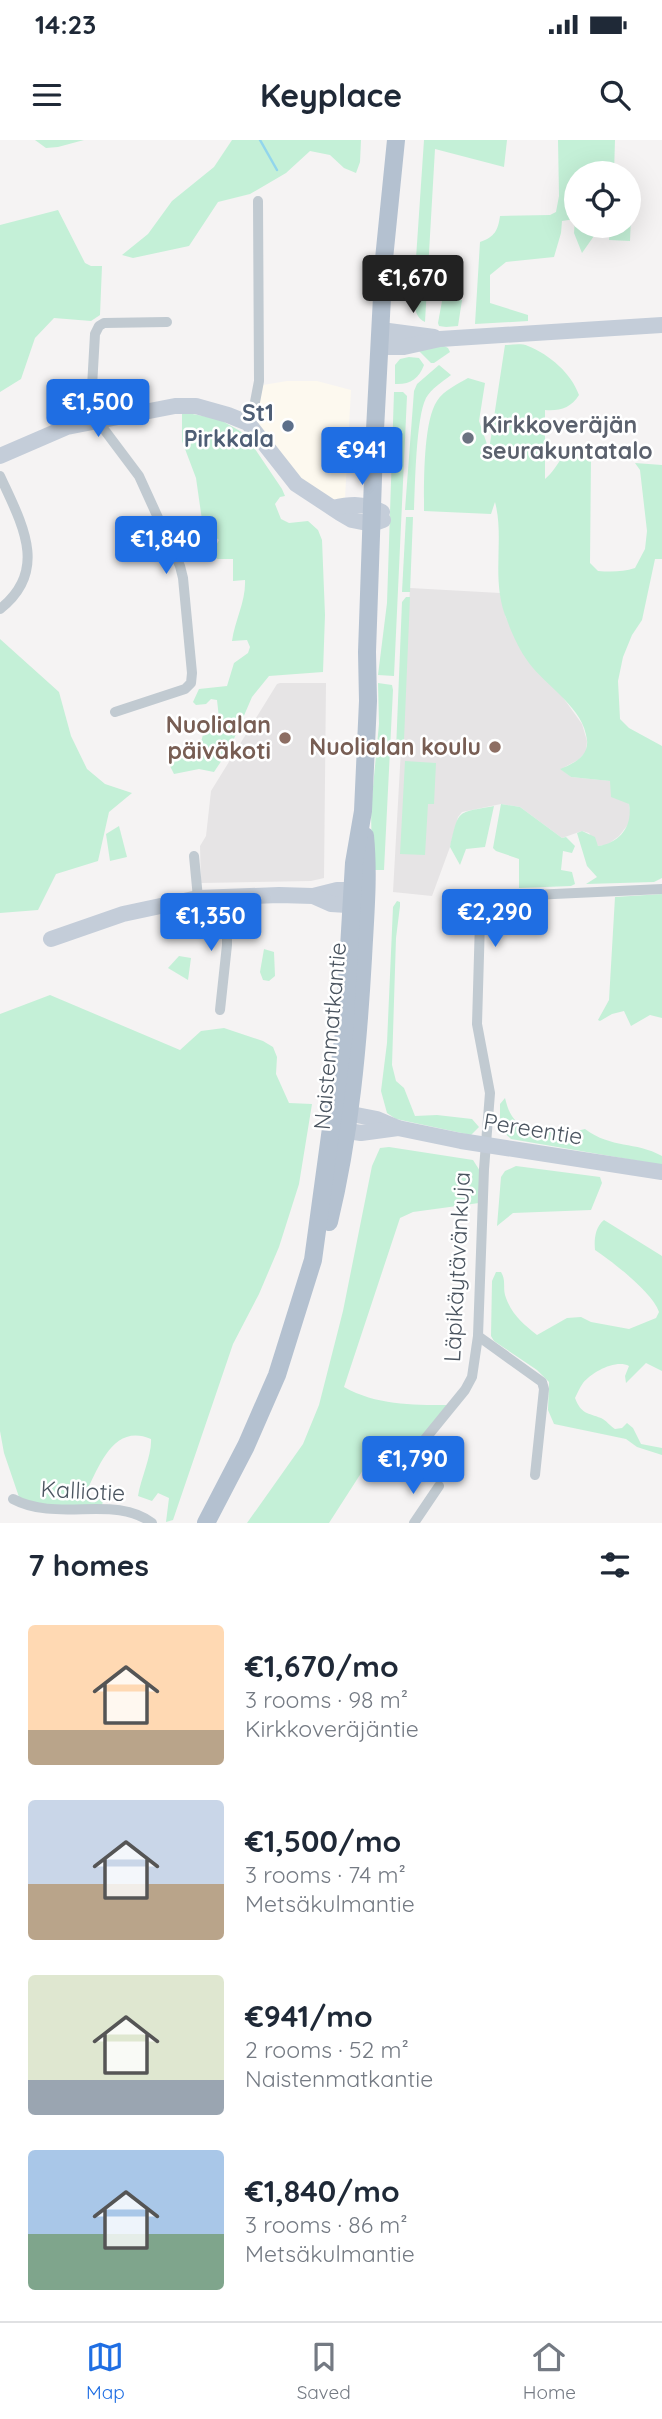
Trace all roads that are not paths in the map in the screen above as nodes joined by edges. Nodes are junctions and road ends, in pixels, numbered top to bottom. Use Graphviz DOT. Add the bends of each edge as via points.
graph roads {
  1 [pos="396,140"];
  2 [pos="258,201"];
  3 [pos="167,322"];
  4 [pos="662,326"];
  5 [pos="386,339"];
  6 [pos="94,421"];
  7 [pos="248,423"];
  8 [pos="0,456"];
  9 [pos="0,476"];
  10 [pos="378,516"];
  11 [pos="0,609"];
  12 [pos="115,712"];
  13 [pos="194,856"];
  14 [pos="662,889"];
  15 [pos="226,897"];
  16 [pos="198,898"];
  17 [pos="359,898"];
  18 [pos="51,939"];
  19 [pos="220,1010"];
  20 [pos="340,1121"];
  21 [pos="486,1145"];
  22 [pos="662,1172"];
  23 [pos="478,1336"];
  24 [pos="412,1455"];
  25 [pos="535,1475"];
  26 [pos="439,1486"];
  27 [pos="13,1499"];
  28 [pos="152,1523"];
  29 [pos="206,1523"];
  30 [pos="414,1523"];
  1 -- 5 [label="main road, Naistenmatkantie" via="395,234"];
  2 -- 7 [label="street" via="259,381"];
  3 -- 6 [label="street" via="99,326"];
  4 -- 5 [label="street" via="440,339 404,347"];
  5 -- 10 [label="main road, Naistenmatkantie"];
  6 -- 7 [label="street" via="187,405"];
  6 -- 8 [label="street" via="40,437"];
  6 -- 12 [label="street" via="139,476 180,566 192,673 185,689"];
  7 -- 10 [label="street" via="296,484 332,508 352,504"];
  9 -- 11 [label="street" via="24,531 29,560 22,583"];
  10 -- 17 [label="main road, Naistenmatkantie" via="367,652 363,811 367,849"];
  13 -- 16 [label="street"];
  14 -- 21 [label="street, Läpikäytävänkuja" via="511,896 483,904 476,1012 479,1047 490,1086"];
  15 -- 16 [label="street"];
  15 -- 17 [label="street" via="313,897 328,892"];
  15 -- 19 [label="street" via="228,945"];
  16 -- 18 [label="street" via="123,914"];
  17 -- 20 [label="main road, Naistenmatkantie"];
  20 -- 21 [label="street, Pereentie" via="369,1133 398,1128"];
  20 -- 29 [label="main road, Naistenmatkantie" via="325,1238 313,1260 277,1375"];
  21 -- 22 [label="street, Pereentie"];
  21 -- 23 [label="street, Läpikäytävänkuja"];
  23 -- 24 [label="street, Läpikäytävänkuja" via="465,1390"];
  23 -- 25 [label="street" via="542,1382"];
  26 -- 30 [label="street"];
  27 -- 28 [label="street, Kalliotie" via="40,1513 115,1512 139,1515"];
}
